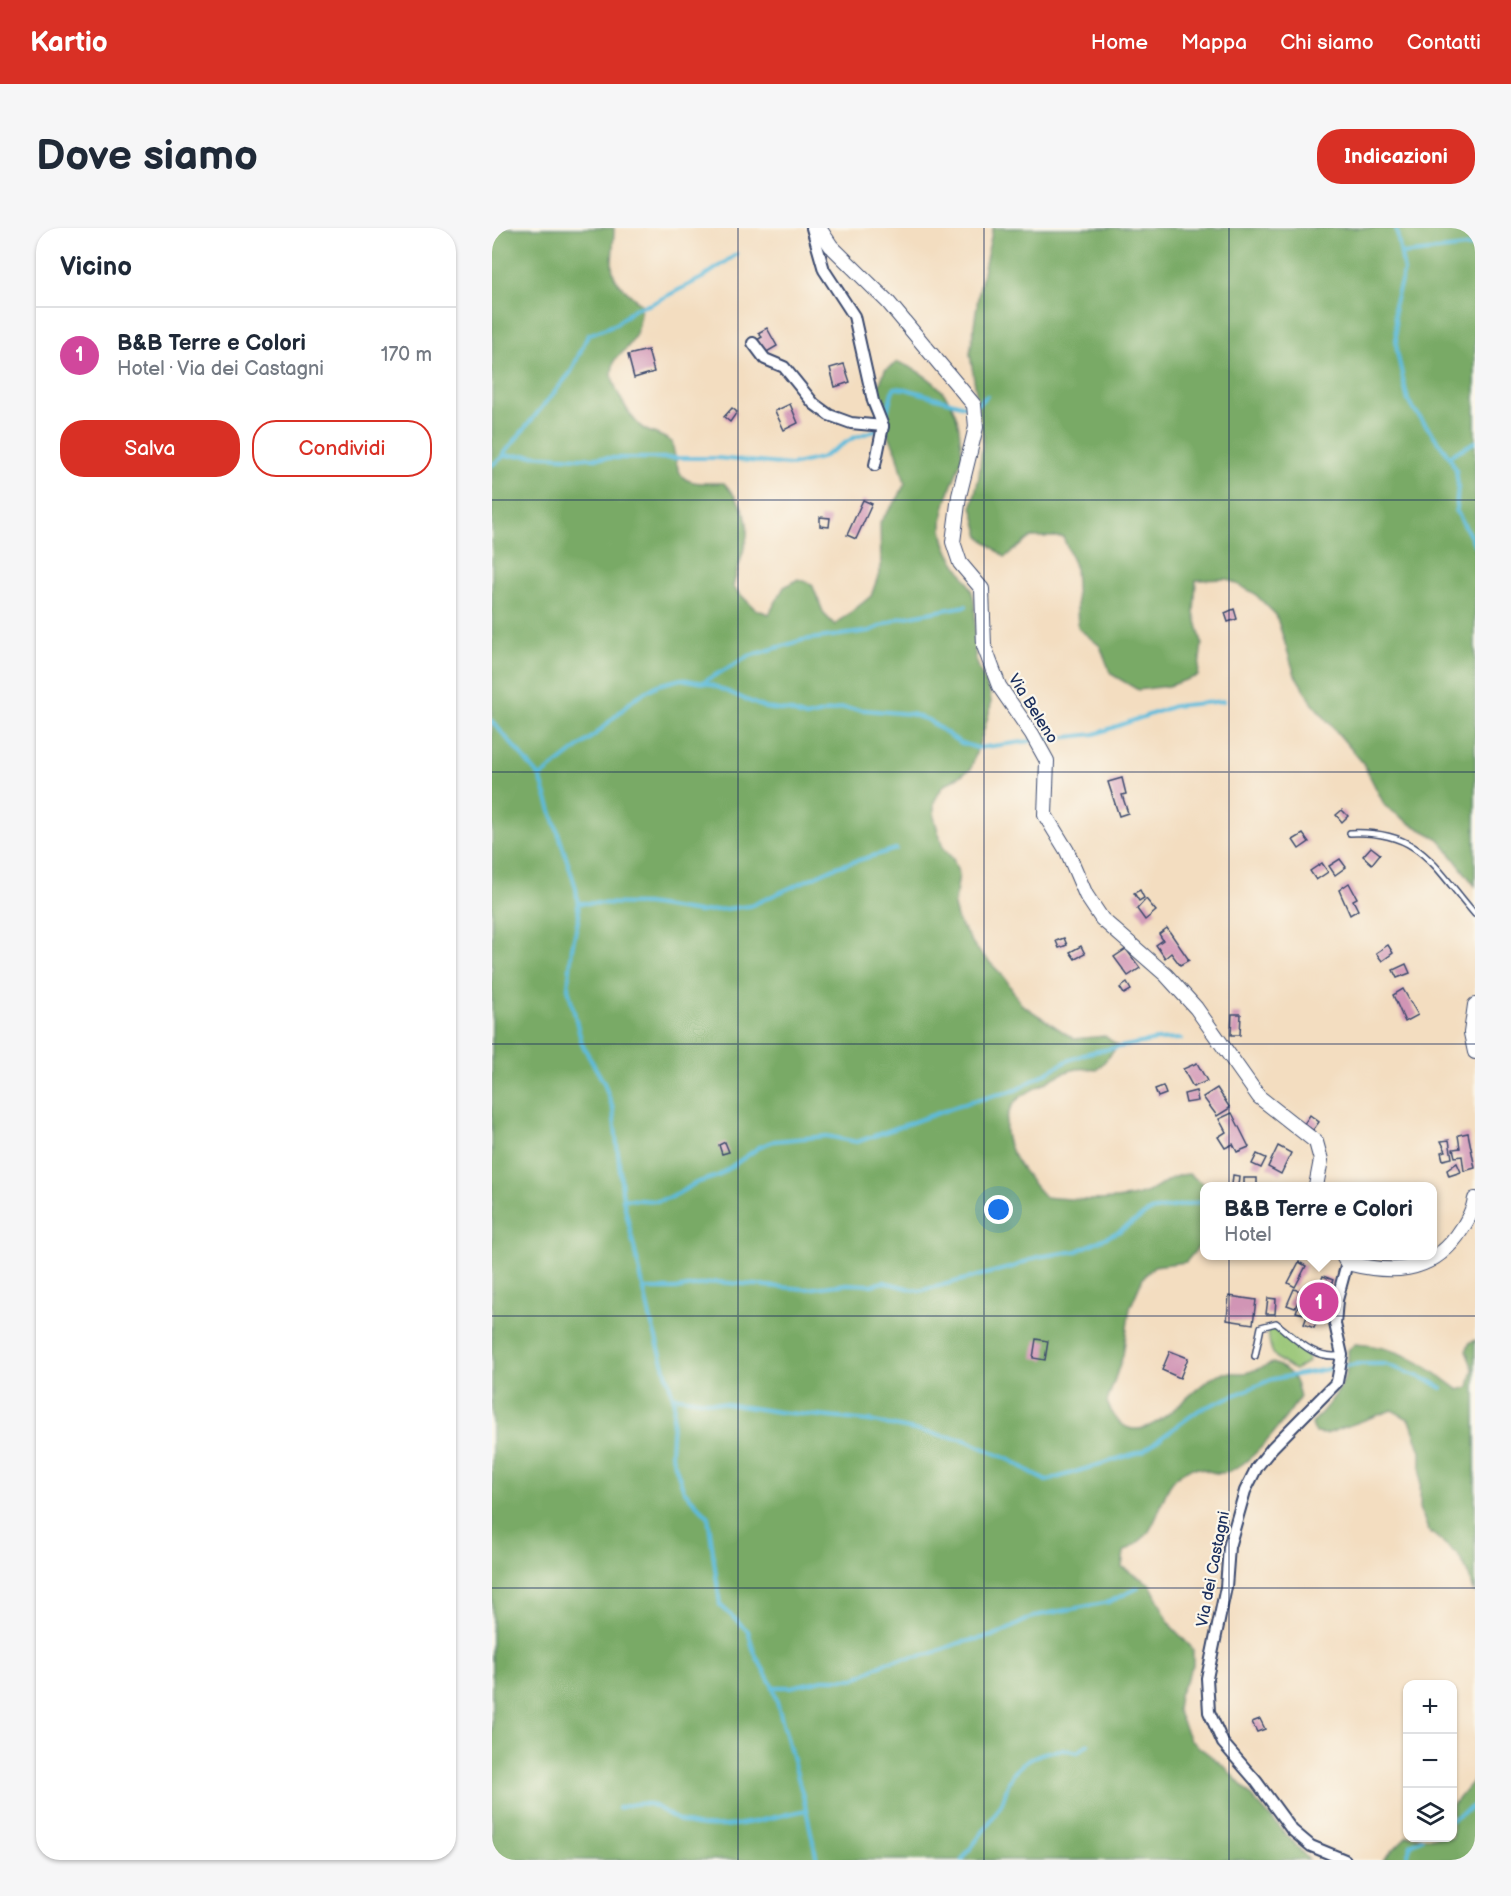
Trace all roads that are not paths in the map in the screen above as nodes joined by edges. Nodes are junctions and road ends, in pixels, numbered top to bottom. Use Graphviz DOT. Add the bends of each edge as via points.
graph roads {
  1 [pos="812,228"];
  2 [pos="819,228"];
  3 [pos="753,343"];
  4 [pos="883,426"];
  5 [pos="875,465"];
  6 [pos="1350,833"];
  7 [pos="1475,914"];
  8 [pos="1475,1005"];
  9 [pos="1475,1052"];
  10 [pos="1317,1182"];
  11 [pos="1475,1198"];
  12 [pos="1437,1258"];
  13 [pos="1345,1260"];
  14 [pos="1351,1260"];
  15 [pos="1433,1260"];
  16 [pos="1342,1355"];
  17 [pos="1255,1356"];
  18 [pos="1345,1860"];
  1 -- 4 [label="street" via="824,270 854,316 873,401"];
  2 -- 10 [label="street, Via Beleno" via="831,246 888,302 974,405 976,427 959,496 953,542 960,563 982,589 984,646 999,686 1047,761 1045,815 1067,851 1086,895 1102,919 1174,983 1196,1008 1259,1097 1316,1142 1321,1160"];
  3 -- 4 [label="street" via="765,359 784,367 814,404 829,415 851,423"];
  4 -- 5 [label="street"];
  6 -- 7 [label="lane" via="1383,834 1422,851"];
  8 -- 9 [label="street" via="1471,1034"];
  11 -- 12 [label="street" via="1456,1238"];
  13 -- 16 [label="street, Via dei Castagni" via="1335,1324"];
  14 -- 15 [label="street" via="1409,1269"];
  16 -- 17 [label="lane" via="1330,1358 1319,1354 1276,1323 1268,1323 1260,1327"];
  16 -- 18 [label="street, Via dei Castagni" via="1337,1382 1272,1448 1245,1491 1228,1547 1226,1587 1207,1678 1209,1712 1223,1743 1292,1830 1311,1846"];
}
